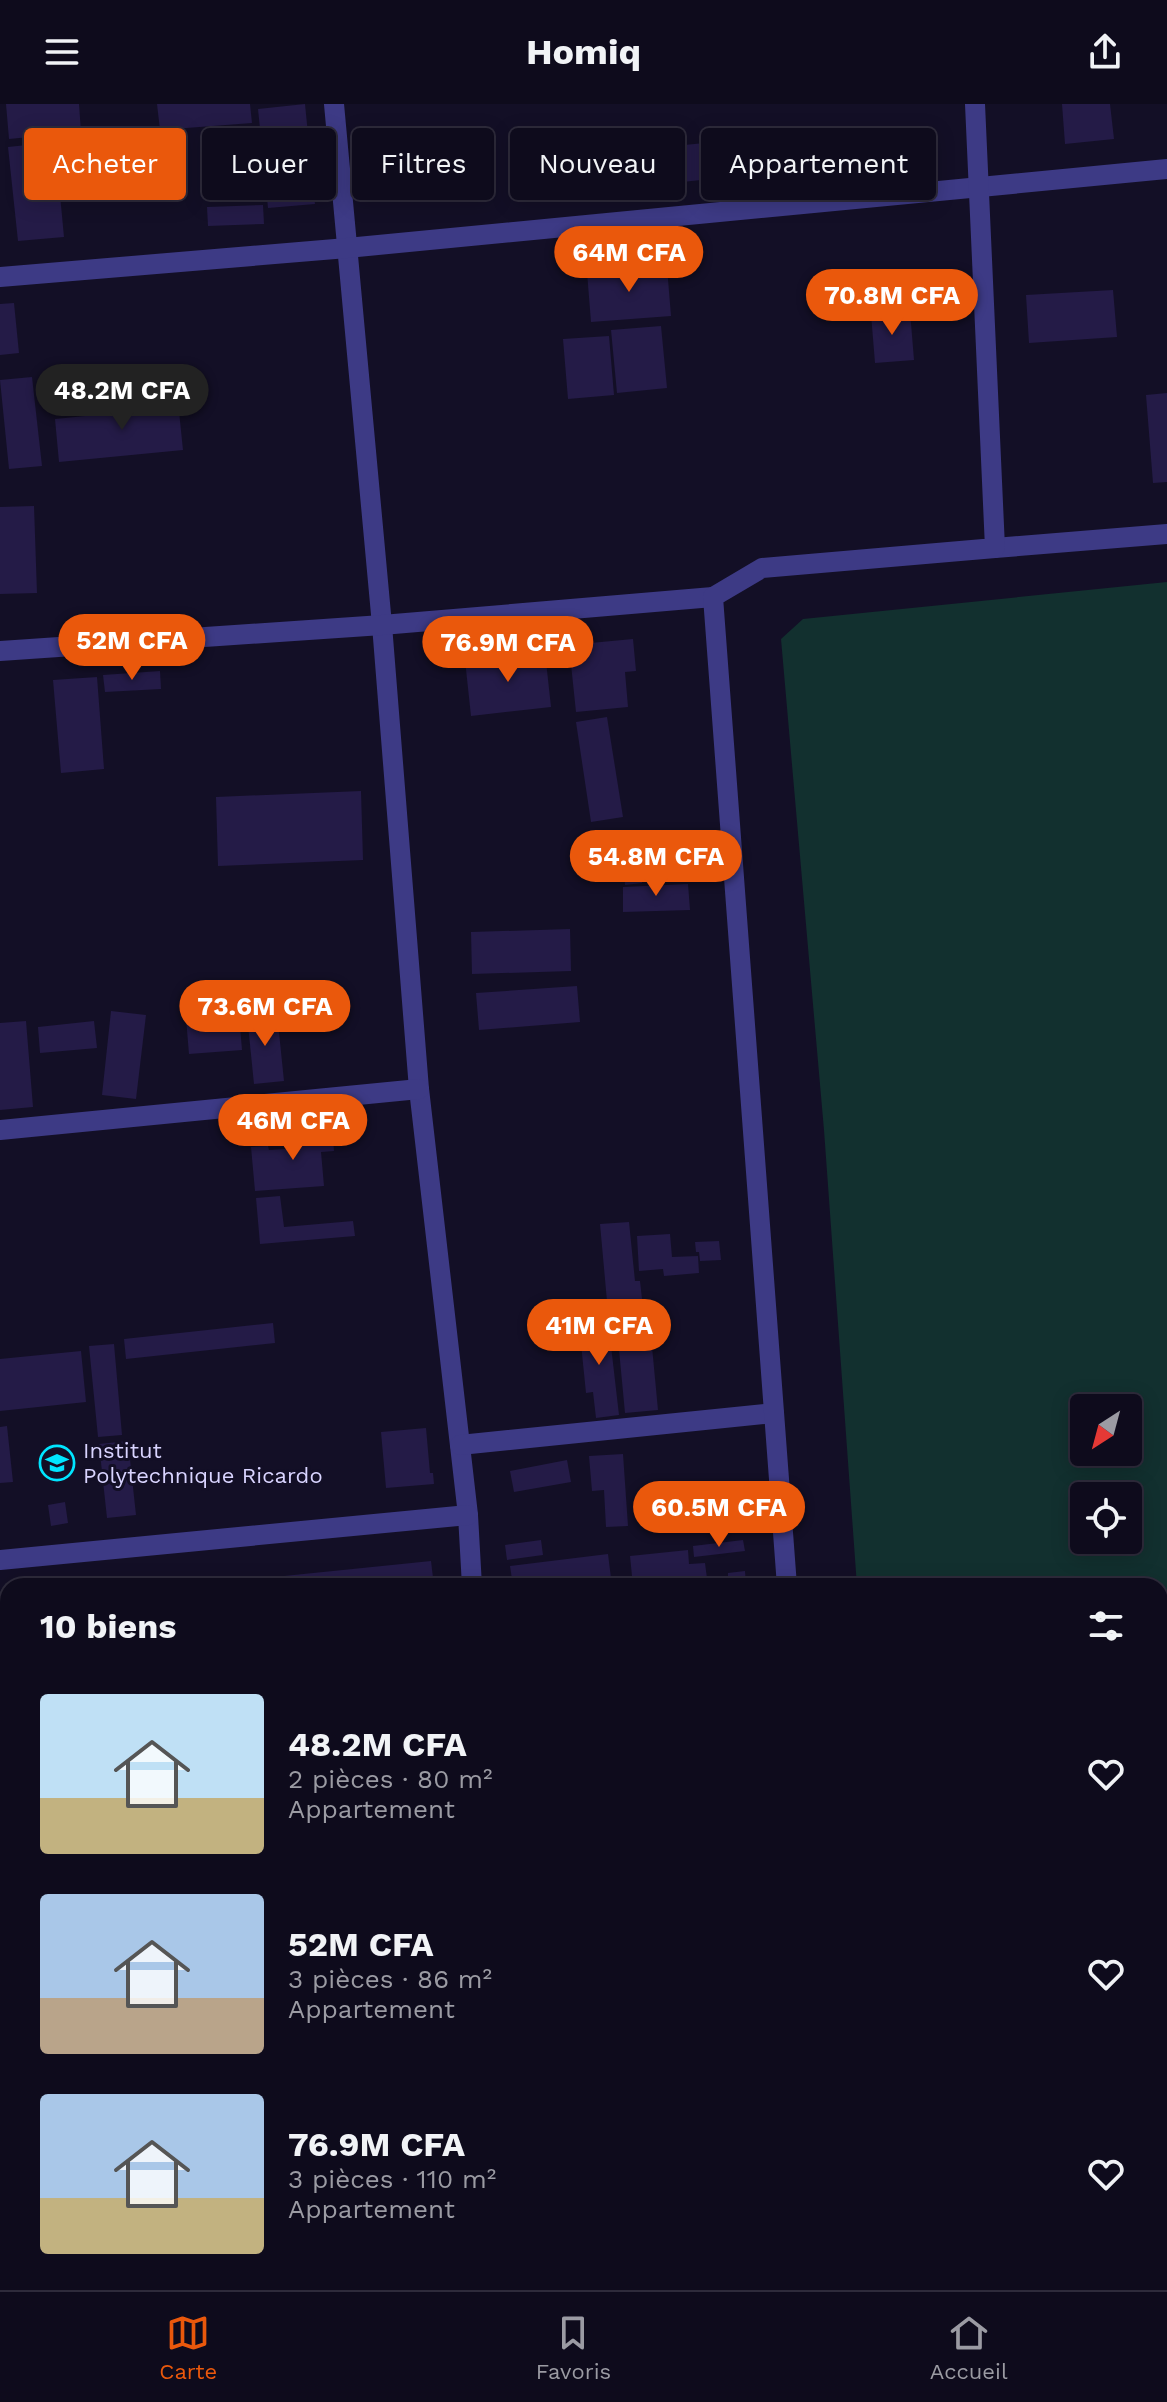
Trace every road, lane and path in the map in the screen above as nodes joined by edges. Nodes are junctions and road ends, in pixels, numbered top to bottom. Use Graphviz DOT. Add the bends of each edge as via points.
graph roads {
  1 [pos="334,104"];
  2 [pos="975,104"];
  3 [pos="1167,169"];
  4 [pos="977,185"];
  5 [pos="347,248"];
  6 [pos="0,277"];
  7 [pos="1167,534"];
  8 [pos="995,548"];
  9 [pos="713,597"];
  10 [pos="382,625"];
  11 [pos="0,651"];
  12 [pos="419,1089"];
  13 [pos="0,1130"];
  14 [pos="774,1413"];
  15 [pos="460,1445"];
  16 [pos="468,1515"];
  17 [pos="0,1560"];
  18 [pos="472,1578"];
  19 [pos="786,1578"];
  1 -- 5 [label="street"];
  2 -- 4 [label="street"];
  3 -- 4 [label="street"];
  4 -- 5 [label="street"];
  4 -- 8 [label="street"];
  5 -- 6 [label="street"];
  5 -- 10 [label="street"];
  7 -- 8 [label="street"];
  8 -- 9 [label="street" via="762,568"];
  9 -- 10 [label="street"];
  9 -- 14 [label="street"];
  10 -- 11 [label="street"];
  10 -- 12 [label="street"];
  12 -- 13 [label="street"];
  12 -- 15 [label="street"];
  14 -- 15 [label="street"];
  14 -- 19 [label="street"];
  15 -- 16 [label="street"];
  16 -- 17 [label="street"];
  16 -- 18 [label="street"];
}
